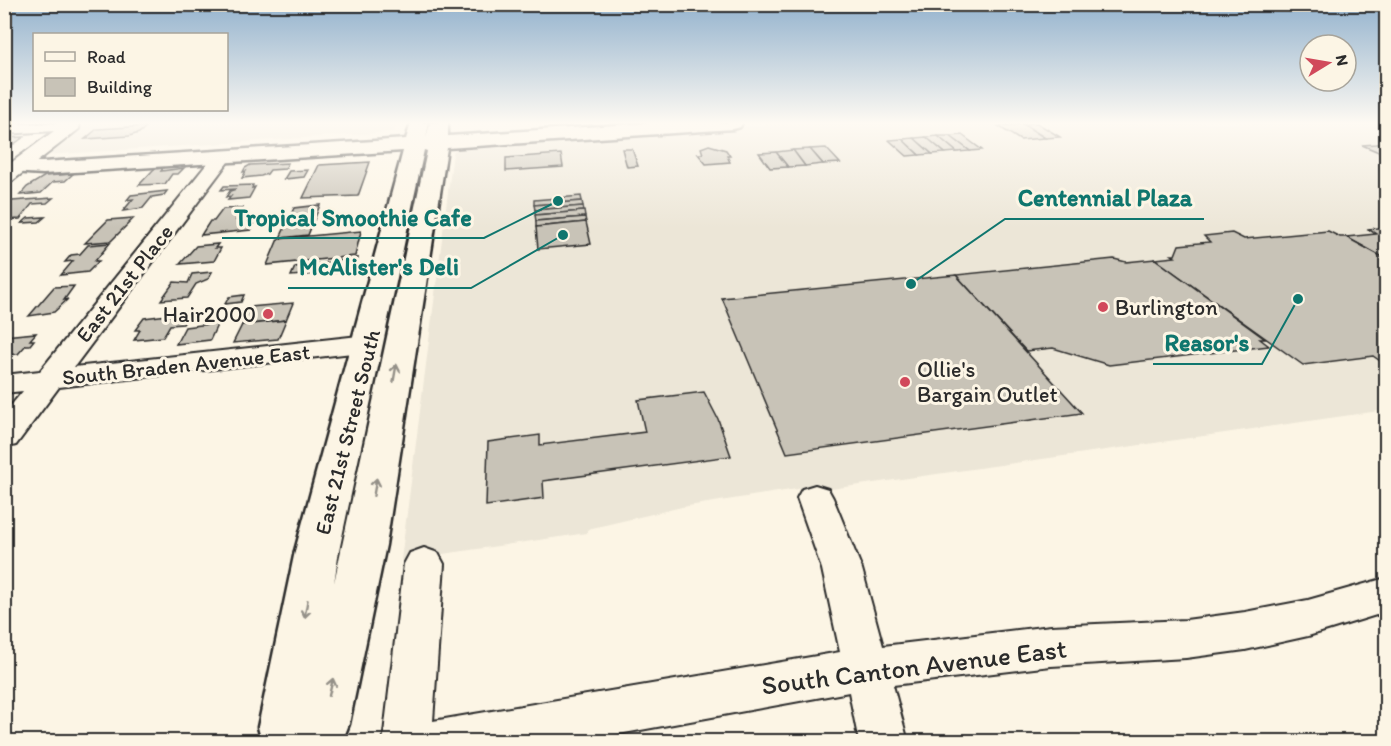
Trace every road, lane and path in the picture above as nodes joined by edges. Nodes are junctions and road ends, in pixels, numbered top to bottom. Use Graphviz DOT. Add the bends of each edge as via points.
graph roads {
  1 [pos="27,158"];
  2 [pos="118,158"];
  3 [pos="222,158"];
  4 [pos="423,158"];
  5 [pos="423,158"];
  6 [pos="9,171"];
  7 [pos="386,338"];
  8 [pos="50,379"];
  9 [pos="4,384"];
  10 [pos="4,438"];
  11 [pos="815,498"];
  12 [pos="365,545"];
  13 [pos="317,551"];
  14 [pos="424,564"];
  15 [pos="1386,595"];
  16 [pos="866,668"];
  17 [pos="289,741"];
  18 [pos="312,741"];
  19 [pos="407,741"];
  20 [pos="440,741"];
  21 [pos="884,741"];
  1 -- 6 [label="street"];
  2 -- 6 [label="main road"];
  3 -- 6 [label="main road"];
  3 -- 8 [label="street, East 21st Place"];
  4 -- 7 [label="main road, East 21st Street South"];
  5 -- 7 [label="main road, East 21st Street South"];
  7 -- 8 [label="street, South Braden Avenue East"];
  12 -- 7 [label="main road, East 21st Street South, one-way"];
  7 -- 13 [label="main road, East 21st Street South"];
  8 -- 9 [label="street, South Braden Avenue East"];
  8 -- 10 [label="street, East 21st Place"];
  11 -- 16 [label="street" via="842,569"];
  12 -- 13 [label="main road"];
  18 -- 12 [label="main road, East 21st Street South, one-way" via="322,724"];
  13 -- 17 [label="main road, East 21st Street South, one-way" via="285,727"];
  14 -- 19 [label="street"];
  15 -- 16 [label="street, South Canton Avenue East" via="1308,618 1186,639 1051,646"];
  16 -- 20 [label="street, South Canton Avenue East"];
  16 -- 21 [label="street"];
}
